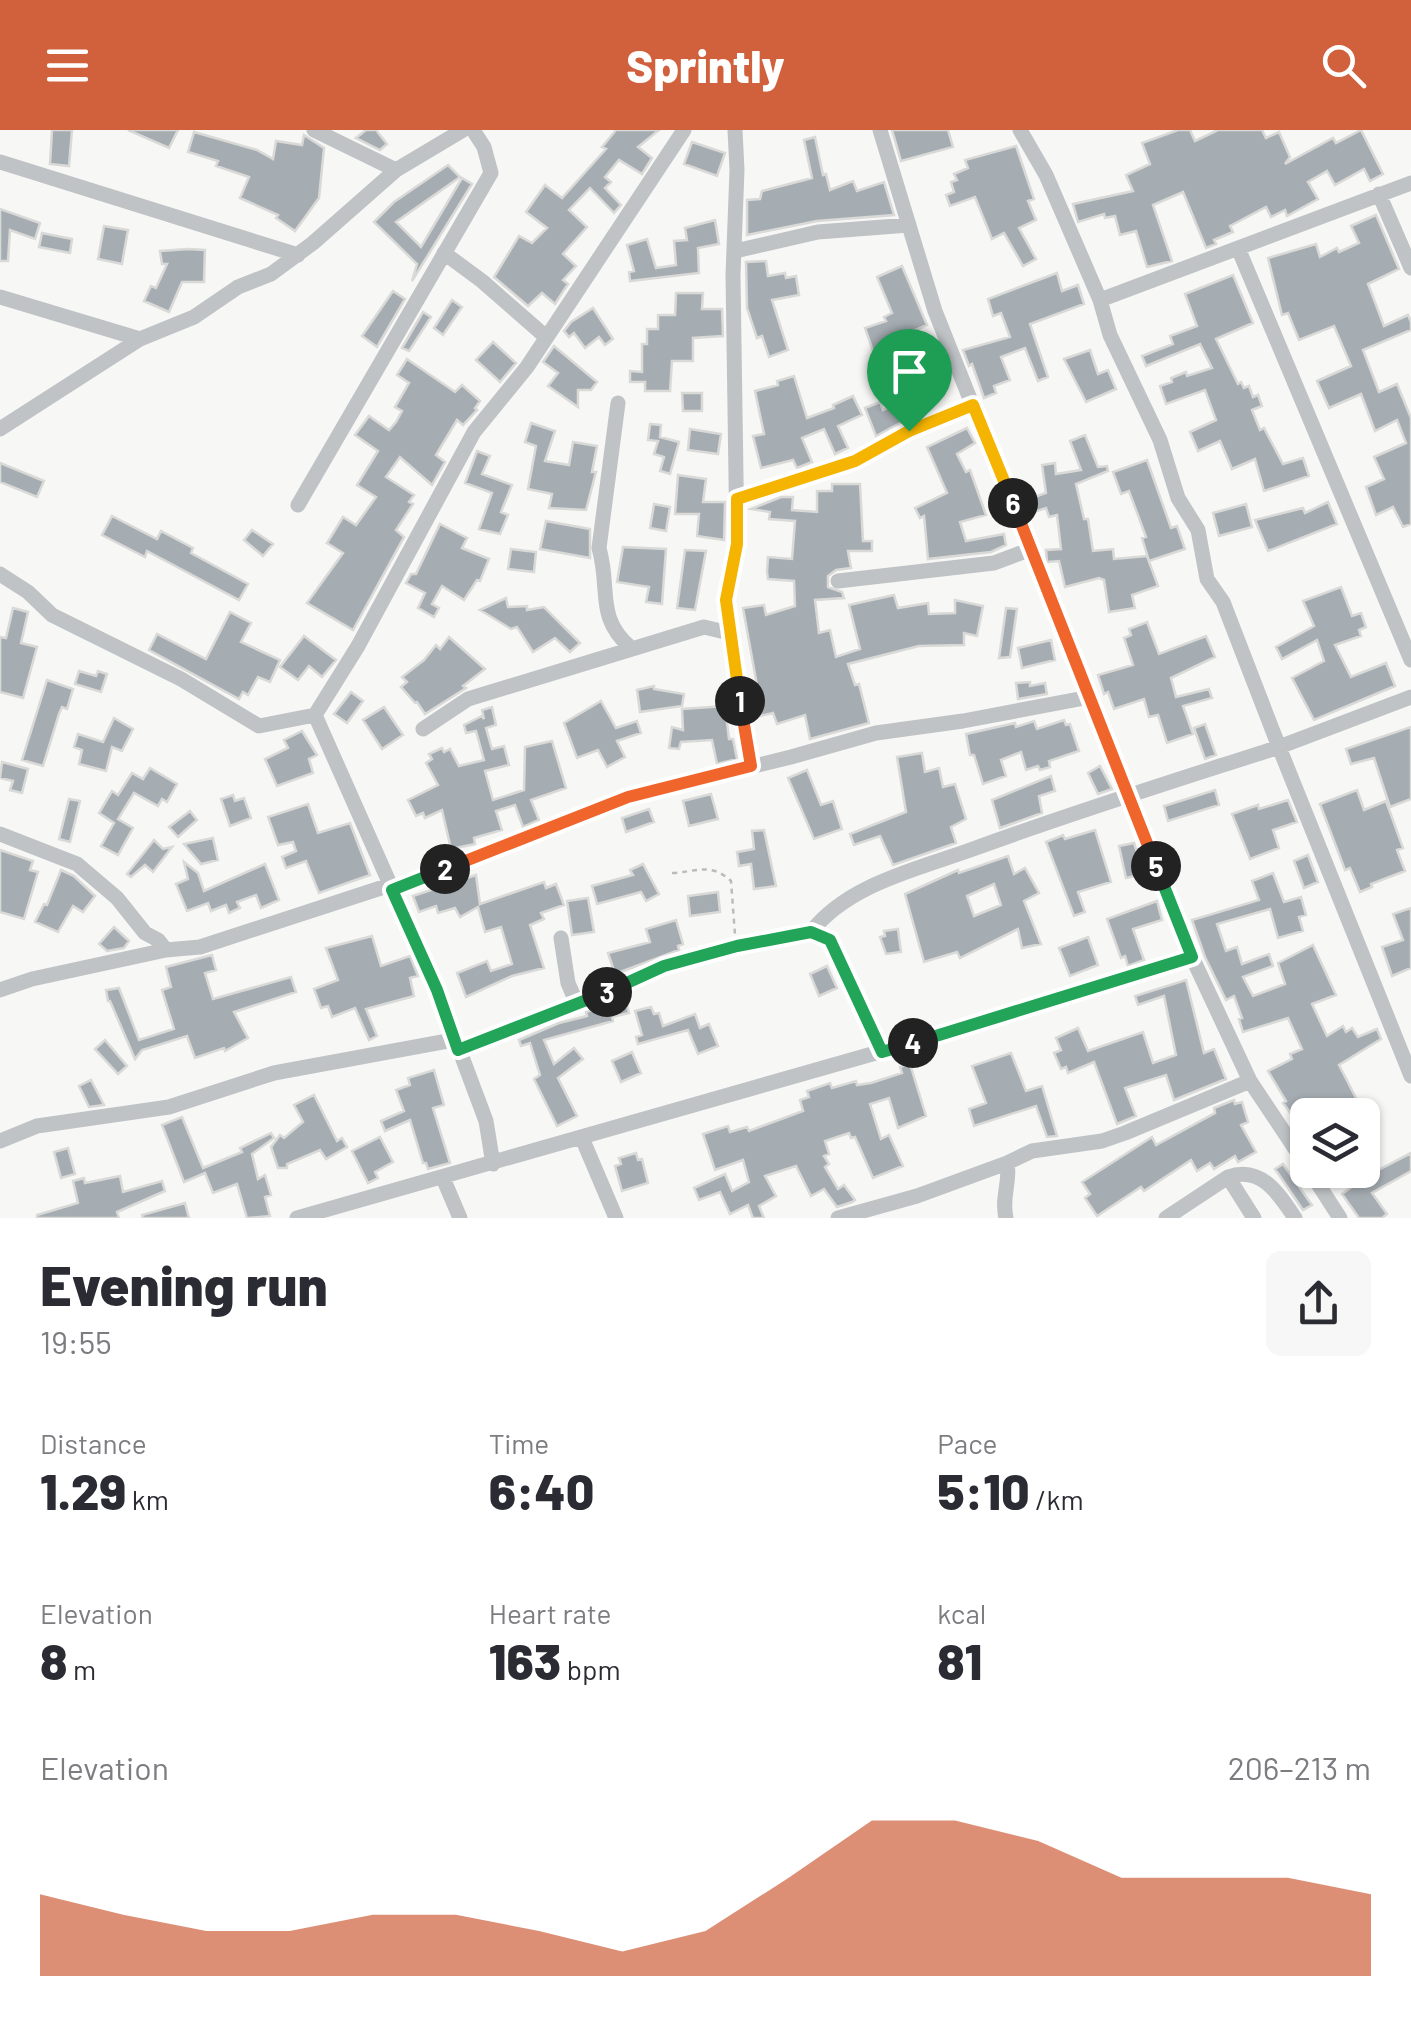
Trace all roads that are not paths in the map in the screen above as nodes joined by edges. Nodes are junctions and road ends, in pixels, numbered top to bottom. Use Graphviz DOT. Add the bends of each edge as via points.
graph roads {
  1 [pos="314,130"];
  2 [pos="463,130"];
  3 [pos="473,130"];
  4 [pos="684,130"];
  5 [pos="735,130"];
  6 [pos="880,130"];
  7 [pos="1020,130"];
  8 [pos="0,162"];
  9 [pos="396,170"];
  10 [pos="1411,182"];
  11 [pos="1379,194"];
  12 [pos="909,225"];
  13 [pos="1238,248"];
  14 [pos="734,251"];
  15 [pos="444,253"];
  16 [pos="298,255"];
  17 [pos="1411,268"];
  18 [pos="0,297"];
  19 [pos="1100,300"];
  20 [pos="546,338"];
  21 [pos="140,339"];
  22 [pos="618,403"];
  23 [pos="973,405"];
  24 [pos="0,428"];
  25 [pos="737,499"];
  26 [pos="298,504"];
  27 [pos="1031,550"];
  28 [pos="0,574"];
  29 [pos="838,581"];
  30 [pos="729,633"];
  31 [pos="631,648"];
  32 [pos="1411,660"];
  33 [pos="1411,696"];
  34 [pos="1090,697"];
  35 [pos="315,715"];
  36 [pos="423,729"];
  37 [pos="1279,747"];
  38 [pos="751,766"];
  39 [pos="1128,795"];
  40 [pos="0,834"];
  41 [pos="391,888"];
  42 [pos="811,932"];
  43 [pos="561,938"];
  44 [pos="166,950"];
  45 [pos="1192,957"];
  46 [pos="0,990"];
  47 [pos="578,1004"];
  48 [pos="456,1045"];
  49 [pos="882,1052"];
  50 [pos="1411,1076"];
  51 [pos="1250,1081"];
  52 [pos="582,1138"];
  53 [pos="0,1141"];
  54 [pos="1290,1142"];
  55 [pos="1007,1163"];
  56 [pos="493,1164"];
  57 [pos="1228,1176"];
  58 [pos="443,1178"];
  59 [pos="1320,1188"];
  60 [pos="297,1218"];
  61 [pos="460,1218"];
  62 [pos="616,1218"];
  63 [pos="838,1218"];
  64 [pos="1006,1218"];
  65 [pos="1166,1218"];
  66 [pos="1254,1218"];
  67 [pos="1295,1218"];
  68 [pos="1340,1218"];
  1 -- 9 [label="street"];
  2 -- 9 [label="street"];
  3 -- 15 [label="street" via="492,173"];
  4 -- 20 [label="street"];
  5 -- 14 [label="street"];
  6 -- 12 [label="street"];
  7 -- 19 [label="street"];
  8 -- 16 [label="street"];
  9 -- 16 [label="street"];
  10 -- 11 [label="street"];
  11 -- 13 [label="street"];
  11 -- 17 [label="street"];
  12 -- 14 [label="street" via="818,232"];
  12 -- 23 [label="street"];
  13 -- 19 [label="street"];
  13 -- 32 [label="street"];
  14 -- 25 [label="street"];
  15 -- 20 [label="street"];
  15 -- 26 [label="street"];
  16 -- 21 [label="street" via="194,317"];
  18 -- 21 [label="street"];
  19 -- 37 [label="street" via="1178,498 1198,530 1207,580 1223,602"];
  20 -- 35 [label="street" via="474,432"];
  21 -- 24 [label="street"];
  22 -- 31 [label="street" via="599,548 608,622"];
  23 -- 25 [label="street" via="855,461"];
  23 -- 27 [label="street"];
  25 -- 30 [label="street"];
  27 -- 29 [label="street" via="994,563"];
  27 -- 34 [label="street"];
  28 -- 35 [label="street" via="52,615 259,726"];
  30 -- 31 [label="street" via="704,627"];
  30 -- 38 [label="street"];
  31 -- 36 [label="street" via="468,699"];
  33 -- 37 [label="street"];
  34 -- 38 [label="street" via="876,732"];
  34 -- 39 [label="street"];
  35 -- 41 [label="street"];
  37 -- 39 [label="street"];
  37 -- 50 [label="street"];
  38 -- 41 [label="street" via="628,797"];
  39 -- 42 [label="street" via="870,886"];
  39 -- 45 [label="street"];
  40 -- 44 [label="street" via="77,864"];
  41 -- 44 [label="street" via="200,947"];
  41 -- 48 [label="street"];
  42 -- 47 [label="street" via="664,966"];
  42 -- 49 [label="street" via="830,940"];
  43 -- 47 [label="street"];
  44 -- 46 [label="street"];
  45 -- 49 [label="street"];
  45 -- 51 [label="street"];
  47 -- 48 [label="street"];
  48 -- 53 [label="street" via="289,1070 170,1106 37,1126"];
  48 -- 56 [label="street" via="486,1121"];
  49 -- 52 [label="street"];
  51 -- 54 [label="street"];
  51 -- 55 [label="street" via="1113,1137 1032,1151"];
  52 -- 56 [label="street"];
  52 -- 62 [label="street"];
  55 -- 63 [label="street"];
  55 -- 64 [label="street"];
  56 -- 58 [label="street"];
  57 -- 65 [label="street"];
  57 -- 66 [label="street"];
  57 -- 67 [label="street" via="1263,1179"];
  58 -- 60 [label="street"];
  58 -- 61 [label="street"];
  59 -- 68 [label="street"];
}
